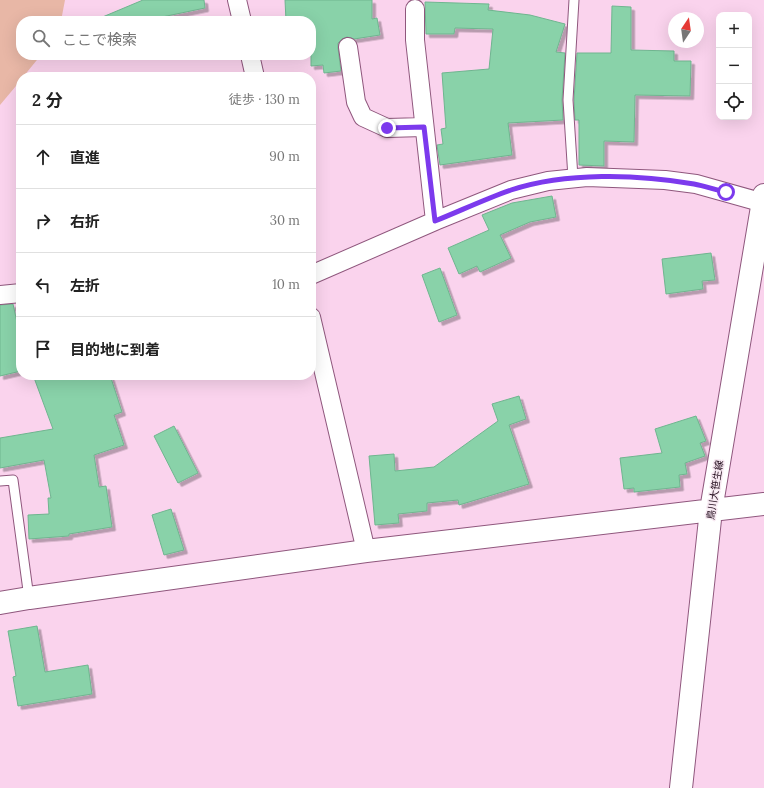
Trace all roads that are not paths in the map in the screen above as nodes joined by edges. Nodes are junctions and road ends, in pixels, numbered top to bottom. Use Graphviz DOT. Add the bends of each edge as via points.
graph roads {
  1 [pos="237,0"];
  2 [pos="574,0"];
  3 [pos="415,9"];
  4 [pos="241,16"];
  5 [pos="348,47"];
  6 [pos="251,60"];
  7 [pos="254,72"];
  8 [pos="424,127"];
  9 [pos="573,178"];
  10 [pos="764,200"];
  11 [pos="435,221"];
  12 [pos="316,273"];
  13 [pos="16,293"];
  14 [pos="0,295"];
  15 [pos="316,338"];
  16 [pos="0,481"];
  17 [pos="764,504"];
  18 [pos="711,510"];
  19 [pos="366,551"];
  20 [pos="29,598"];
  21 [pos="0,604"];
  22 [pos="681,788"];
  1 -- 4 [label="street"];
  2 -- 9 [label="lane" via="568,100"];
  3 -- 8 [label="street" via="415,40"];
  5 -- 8 [label="street" via="356,102 363,117 387,128"];
  6 -- 7 [label="street"];
  8 -- 11 [label="street"];
  9 -- 10 [label="street" via="665,180 696,184"];
  9 -- 11 [label="street" via="511,190"];
  10 -- 18 [label="street, 鳥川大笹生線"];
  11 -- 12 [label="street"];
  13 -- 14 [label="street"];
  15 -- 19 [label="street"];
  16 -- 20 [label="lane" via="13,480"];
  17 -- 18 [label="street"];
  18 -- 19 [label="street"];
  18 -- 22 [label="street, 鳥川大笹生線"];
  19 -- 20 [label="street"];
  20 -- 21 [label="street"];
}
